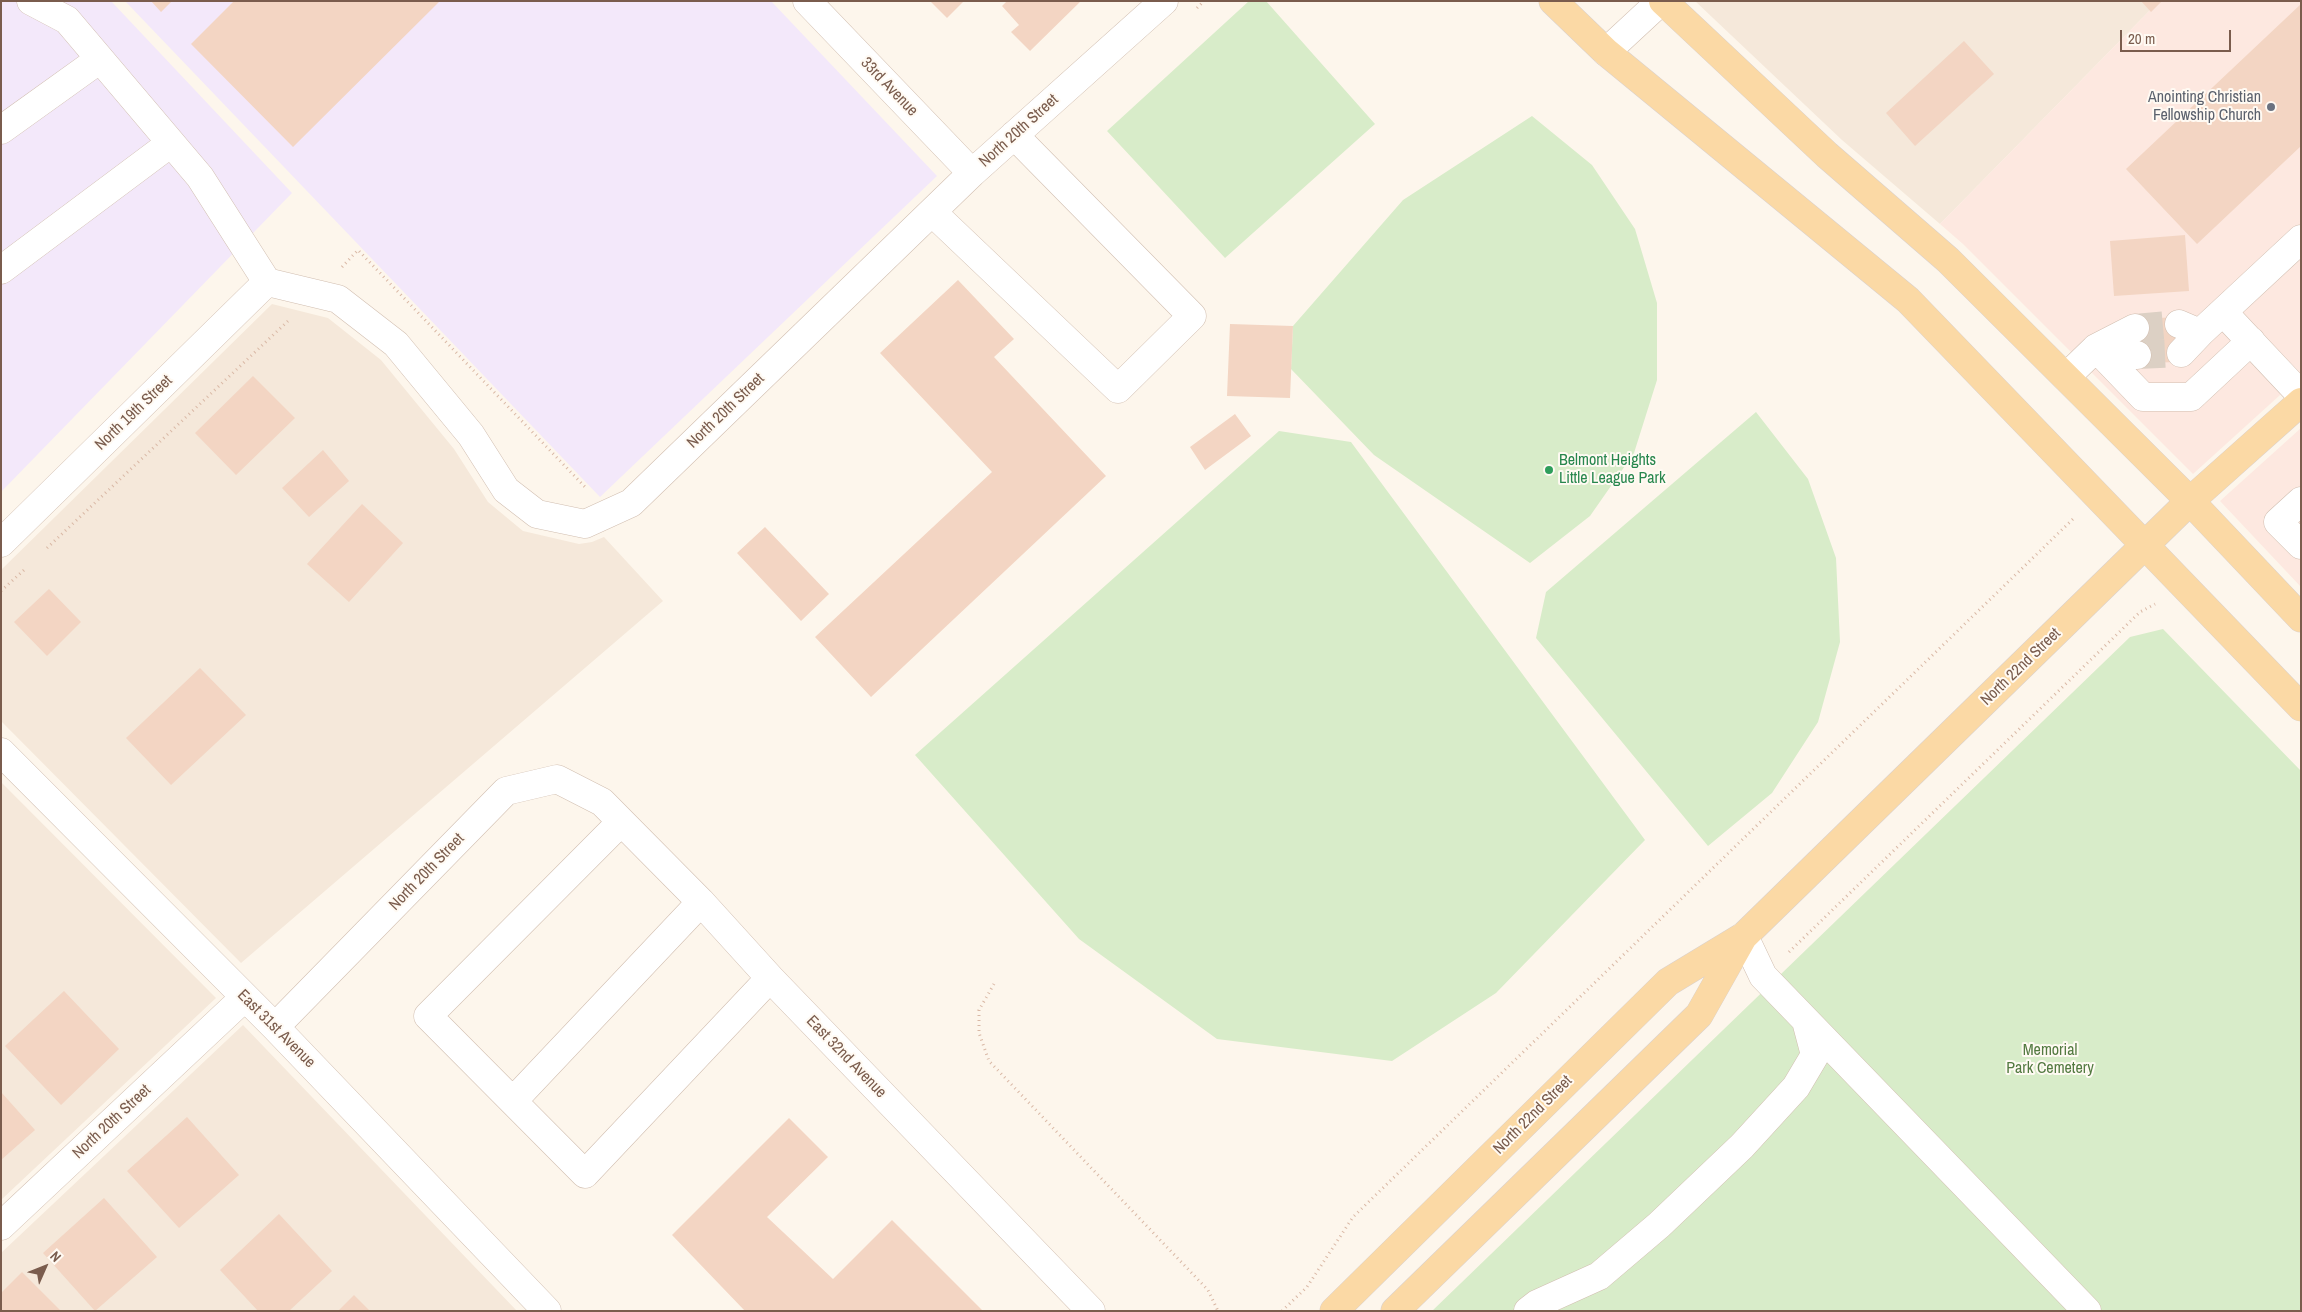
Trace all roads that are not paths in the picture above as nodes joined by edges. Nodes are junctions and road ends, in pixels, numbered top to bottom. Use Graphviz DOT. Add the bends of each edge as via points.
graph roads {
  1 [pos="31,1"];
  2 [pos="807,1"];
  3 [pos="1164,1"];
  4 [pos="1553,1"];
  5 [pos="1662,1"];
  6 [pos="1606,52"];
  7 [pos="100,59"];
  8 [pos="1,130"];
  9 [pos="1014,135"];
  10 [pos="171,143"];
  11 [pos="972,173"];
  12 [pos="932,212"];
  13 [pos="2300,240"];
  14 [pos="1,270"];
  15 [pos="268,282"];
  16 [pos="2223,312"];
  17 [pos="2135,328"];
  18 [pos="2251,341"];
  19 [pos="2096,348"];
  20 [pos="2181,352"];
  21 [pos="2137,355"];
  22 [pos="2066,377"];
  23 [pos="2298,409"];
  24 [pos="2190,501"];
  25 [pos="2301,501"];
  26 [pos="1,543"];
  27 [pos="2301,545"];
  28 [pos="2145,547"];
  29 [pos="2301,618"];
  30 [pos="2301,707"];
  31 [pos="1,752"];
  32 [pos="602,802"];
  33 [pos="621,822"];
  34 [pos="701,902"];
  35 [pos="1744,936"];
  36 [pos="770,978"];
  37 [pos="245,997"];
  38 [pos="1806,1020"];
  39 [pos="275,1026"];
  40 [pos="513,1101"];
  41 [pos="1,1226"];
  42 [pos="547,1311"];
  43 [pos="1091,1311"];
  44 [pos="1334,1311"];
  45 [pos="1395,1311"];
  46 [pos="1528,1311"];
  47 [pos="2088,1311"];
  1 -- 7 [label="street" via="67,20"];
  2 -- 11 [label="street, 33rd Avenue"];
  3 -- 9 [label="street, North 20th Street"];
  4 -- 6 [label="main road"];
  5 -- 6 [label="street"];
  5 -- 22 [label="main road" via="1827,155 1948,260"];
  6 -- 28 [label="main road" via="1908,300"];
  7 -- 8 [label="street"];
  7 -- 10 [label="street"];
  9 -- 11 [label="street, North 20th Street"];
  9 -- 12 [label="street" via="1192,316 1118,388"];
  10 -- 14 [label="street"];
  10 -- 15 [label="street" via="200,177"];
  11 -- 12 [label="street, North 20th Street"];
  12 -- 15 [label="street, North 20th Street" via="631,503 586,524 537,514 506,490 471,435 396,344 338,299"];
  13 -- 16 [label="street"];
  15 -- 26 [label="street, North 19th Street"];
  16 -- 18 [label="street"];
  16 -- 20 [label="street" via="2190,329"];
  17 -- 19 [label="street"];
  18 -- 19 [label="street" via="2192,397 2143,397"];
  18 -- 23 [label="street"];
  19 -- 21 [label="street"];
  19 -- 22 [label="street"];
  22 -- 24 [label="main road"];
  23 -- 24 [label="main road, North 22nd Street"];
  24 -- 28 [label="main road, North 22nd Street"];
  24 -- 29 [label="main road"];
  25 -- 27 [label="street" via="2278,522"];
  28 -- 30 [label="main road"];
  28 -- 35 [label="main road, North 22nd Street"];
  31 -- 37 [label="street, East 31st Avenue"];
  32 -- 33 [label="street, East 32nd Avenue"];
  32 -- 39 [label="street, North 20th Street" via="557,779 506,791"];
  33 -- 34 [label="street, East 32nd Avenue"];
  33 -- 40 [label="street" via="428,1016"];
  34 -- 36 [label="street, East 32nd Avenue"];
  34 -- 40 [label="street"];
  35 -- 38 [label="street" via="1763,976"];
  35 -- 44 [label="main road, North 22nd Street" via="1668,982"];
  35 -- 45 [label="main road, North 22nd Street" via="1699,1014"];
  36 -- 40 [label="street" via="585,1174"];
  36 -- 43 [label="street, East 32nd Avenue"];
  37 -- 39 [label="street, East 31st Avenue"];
  37 -- 41 [label="street, North 20th Street"];
  38 -- 46 [label="street" via="1815,1055 1796,1087 1742,1146 1659,1225 1599,1276"];
  38 -- 47 [label="street"];
  39 -- 42 [label="street, East 31st Avenue"];
}
